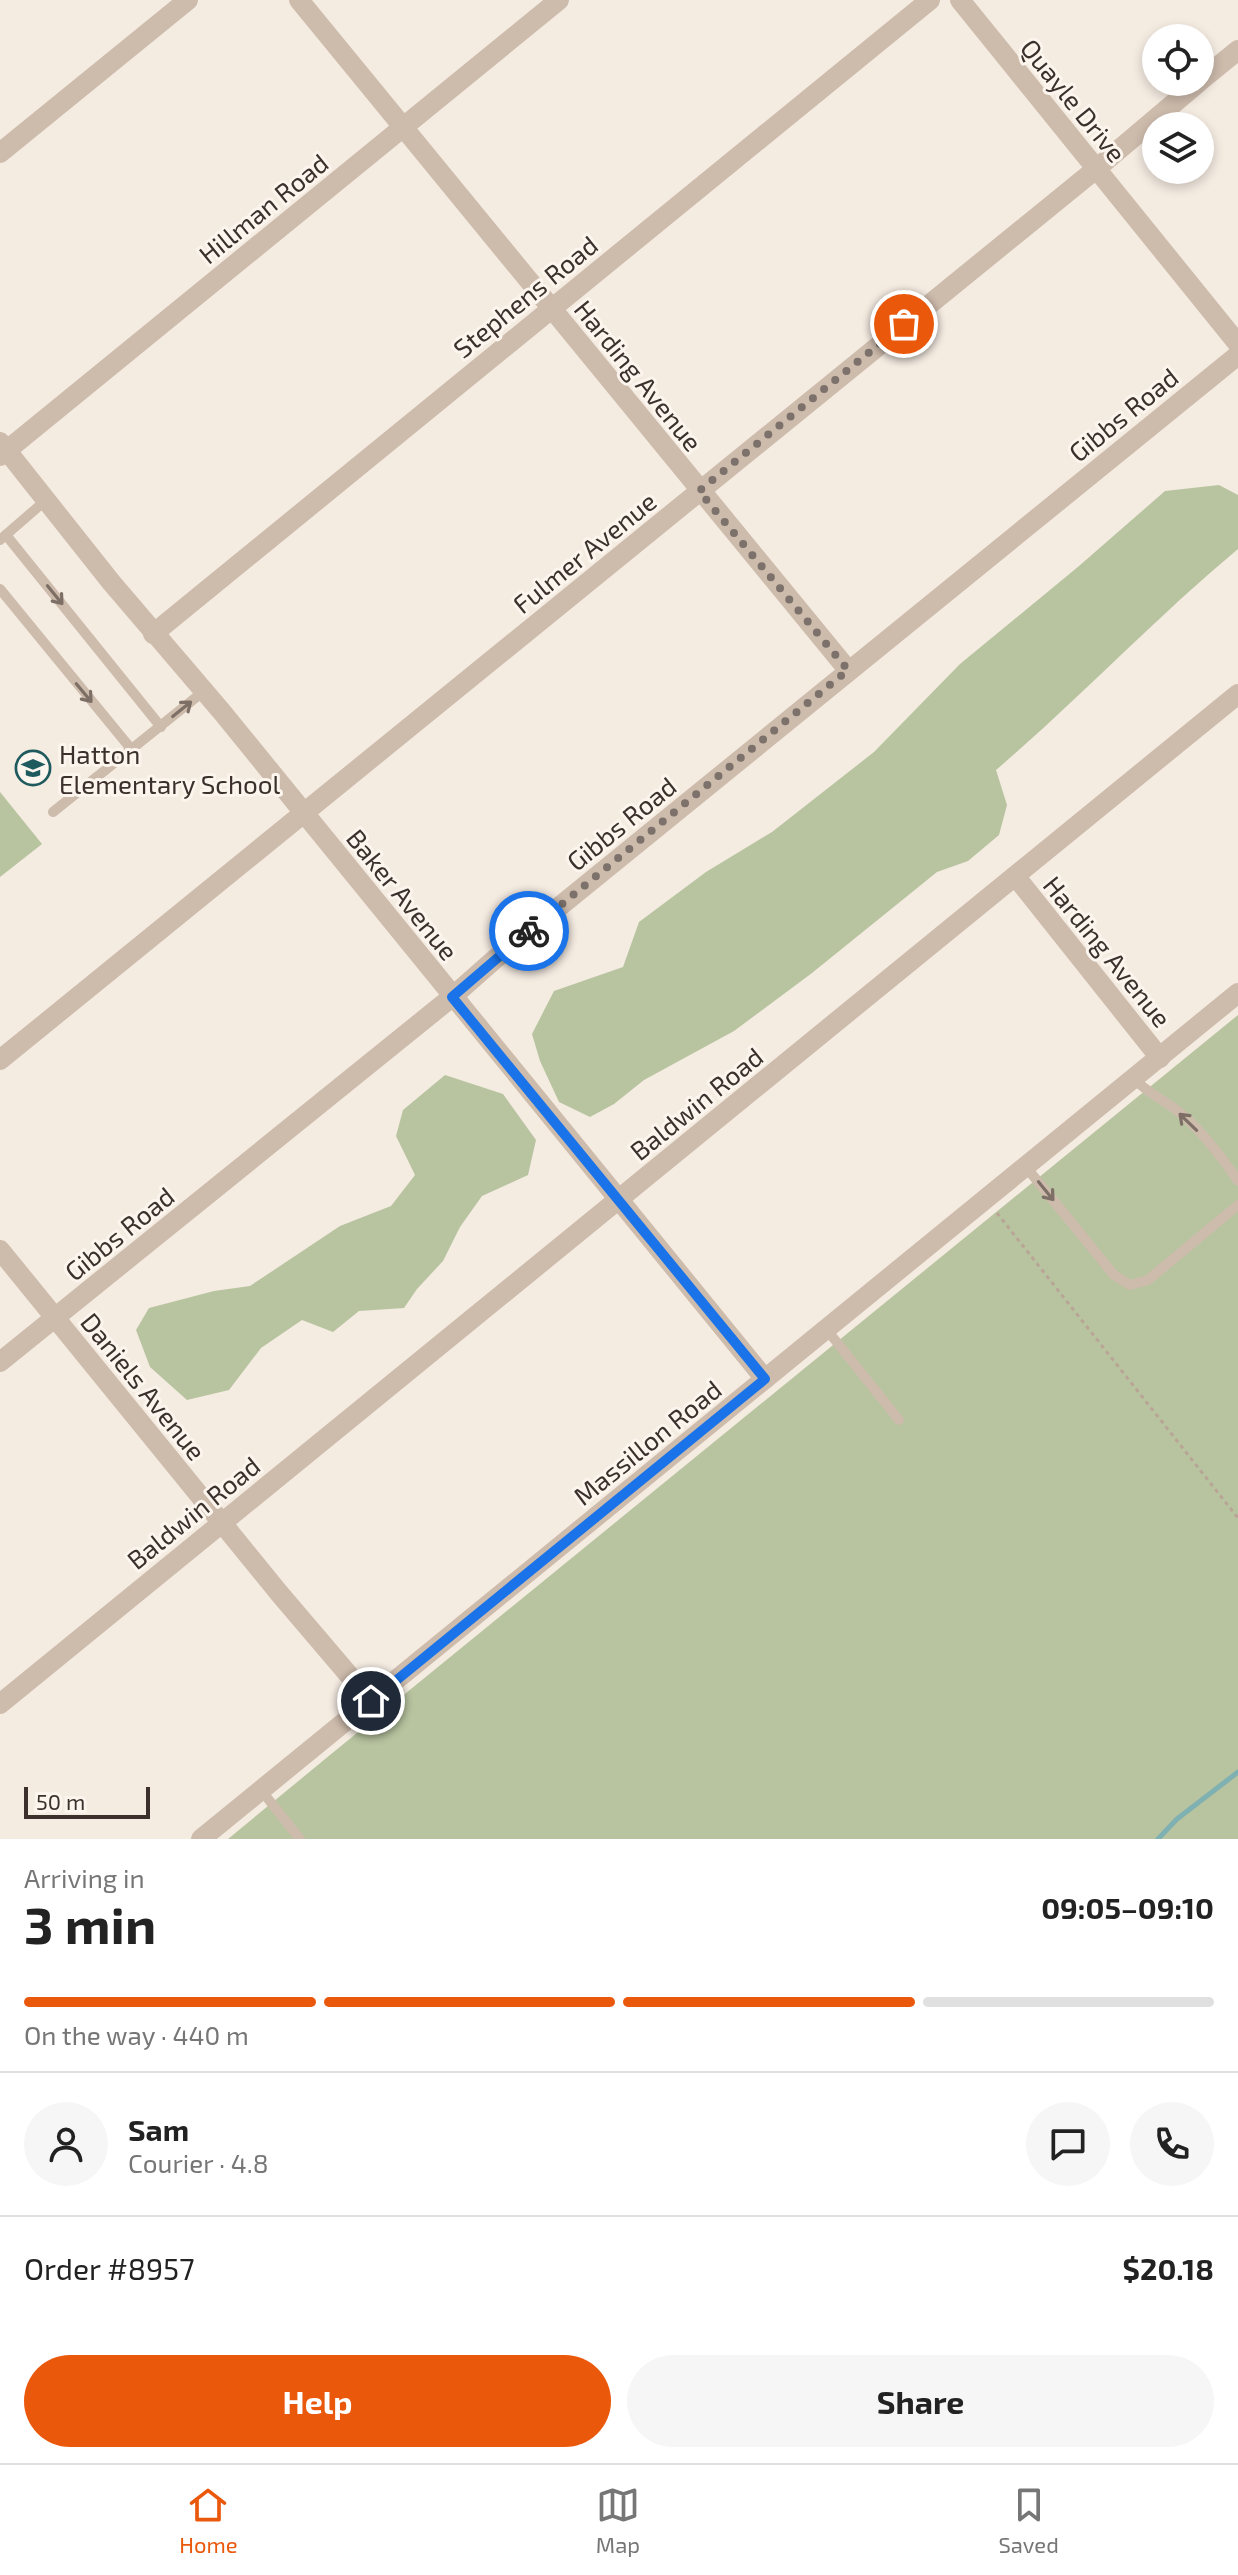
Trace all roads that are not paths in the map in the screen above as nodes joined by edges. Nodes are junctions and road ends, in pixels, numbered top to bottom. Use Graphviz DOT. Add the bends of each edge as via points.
graph roads {
  1 [pos="188,0"];
  2 [pos="299,0"];
  3 [pos="559,0"];
  4 [pos="930,0"];
  5 [pos="960,0"];
  6 [pos="1238,50"];
  7 [pos="1214,70"];
  8 [pos="1182,96"];
  9 [pos="404,128"];
  10 [pos="0,153"];
  11 [pos="1096,169"];
  12 [pos="551,309"];
  13 [pos="1238,344"];
  14 [pos="1238,355"];
  15 [pos="2,449"];
  16 [pos="699,491"];
  17 [pos="46,500"];
  18 [pos="3,537"];
  19 [pos="0,589"];
  20 [pos="153,634"];
  21 [pos="848,670"];
  22 [pos="204,691"];
  23 [pos="1238,694"];
  24 [pos="161,727"];
  25 [pos="132,750"];
  26 [pos="53,812"];
  27 [pos="303,813"];
  28 [pos="1016,877"];
  29 [pos="1238,993"];
  30 [pos="452,997"];
  31 [pos="1160,1058"];
  32 [pos="0,1060"];
  33 [pos="1134,1079"];
  34 [pos="1026,1167"];
  35 [pos="1236,1177"];
  36 [pos="618,1200"];
  37 [pos="1238,1205"];
  38 [pos="0,1250"];
  39 [pos="55,1318"];
  40 [pos="827,1330"];
  41 [pos="0,1362"];
  42 [pos="765,1379"];
  43 [pos="899,1420"];
  44 [pos="222,1523"];
  45 [pos="371,1701"];
  46 [pos="0,1704"];
  47 [pos="261,1790"];
  48 [pos="201,1839"];
  49 [pos="300,1839"];
  1 -- 10 [label="street"];
  2 -- 9 [label="street, Harding Avenue"];
  3 -- 9 [label="street, Hillman Road"];
  4 -- 12 [label="street, Stephens Road"];
  5 -- 11 [label="street, Quayle Drive"];
  6 -- 7 [label="street, Fulmer Avenue"];
  8 -- 11 [label="street, Fulmer Avenue"];
  9 -- 12 [label="street, Harding Avenue"];
  9 -- 15 [label="street, Hillman Road"];
  11 -- 13 [label="street, Quayle Drive"];
  11 -- 16 [label="street, Fulmer Avenue"];
  12 -- 16 [label="street, Harding Avenue"];
  12 -- 20 [label="street, Stephens Road"];
  14 -- 21 [label="street, Gibbs Road"];
  15 -- 17 [label="street, Baker Avenue"];
  16 -- 21 [label="street, Harding Avenue"];
  16 -- 27 [label="street, Fulmer Avenue"];
  17 -- 18 [label="lane"];
  17 -- 20 [label="street, Baker Avenue"];
  18 -- 24 [label="lane, one-way"];
  19 -- 25 [label="lane, one-way"];
  20 -- 22 [label="street, Baker Avenue"];
  21 -- 30 [label="street, Gibbs Road"];
  24 -- 22 [label="lane, one-way"];
  22 -- 27 [label="street, Baker Avenue"];
  23 -- 28 [label="street, Baldwin Road"];
  24 -- 25 [label="lane"];
  25 -- 26 [label="lane"];
  27 -- 30 [label="street, Baker Avenue"];
  27 -- 32 [label="street, Fulmer Avenue"];
  28 -- 31 [label="street, Harding Avenue"];
  28 -- 36 [label="street, Baldwin Road"];
  29 -- 31 [label="street, Massillon Road"];
  30 -- 36 [label="street, Baker Avenue"];
  30 -- 39 [label="street, Gibbs Road"];
  31 -- 33 [label="street, Massillon Road"];
  33 -- 34 [label="street, Massillon Road"];
  35 -- 33 [label="lane, one-way" via="1185,1119"];
  34 -- 37 [label="lane, one-way" via="1114,1275 1130,1285 1148,1280"];
  34 -- 40 [label="street, Massillon Road"];
  36 -- 42 [label="street, Baker Avenue"];
  36 -- 44 [label="street, Baldwin Road"];
  38 -- 39 [label="street, Daniels Avenue"];
  39 -- 41 [label="street, Gibbs Road"];
  39 -- 44 [label="street, Daniels Avenue"];
  40 -- 42 [label="street, Massillon Road"];
  40 -- 43 [label="lane"];
  42 -- 45 [label="street, Massillon Road"];
  44 -- 45 [label="street, Daniels Avenue"];
  44 -- 46 [label="street, Baldwin Road"];
  45 -- 47 [label="street, Massillon Road"];
  47 -- 48 [label="street, Massillon Road"];
  47 -- 49 [label="lane"];
}
